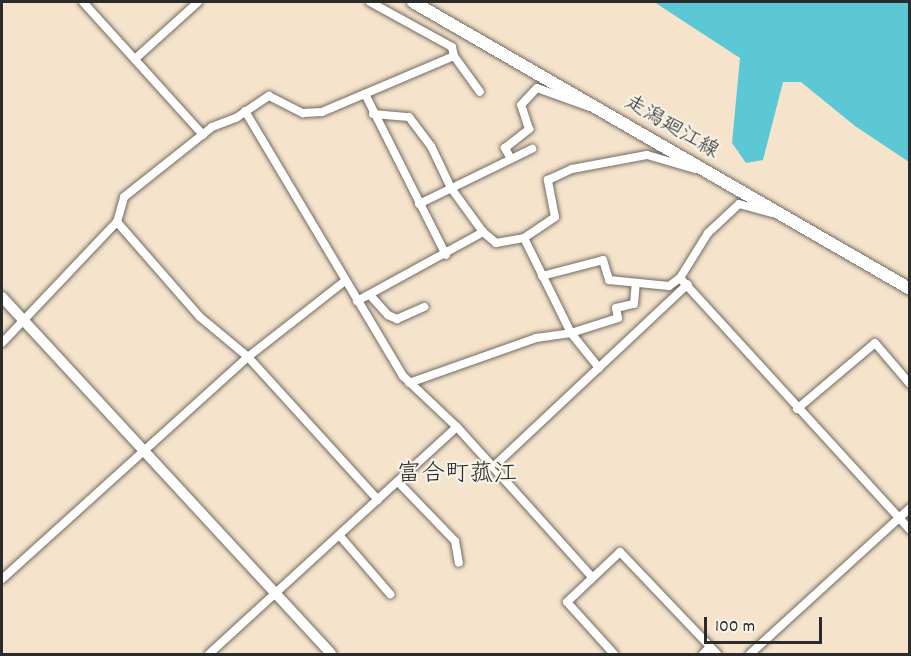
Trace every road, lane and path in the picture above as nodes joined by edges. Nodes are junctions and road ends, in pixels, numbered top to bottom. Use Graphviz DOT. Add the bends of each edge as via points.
graph roads {
  1 [pos="83,2"];
  2 [pos="198,2"];
  3 [pos="370,2"];
  4 [pos="413,2"];
  5 [pos="454,56"];
  6 [pos="135,59"];
  7 [pos="480,92"];
  8 [pos="365,94"];
  9 [pos="597,108"];
  10 [pos="245,111"];
  11 [pos="373,114"];
  12 [pos="202,135"];
  13 [pos="532,150"];
  14 [pos="511,159"];
  15 [pos="710,173"];
  16 [pos="453,189"];
  17 [pos="419,204"];
  18 [pos="786,217"];
  19 [pos="117,222"];
  20 [pos="483,232"];
  21 [pos="524,238"];
  22 [pos="447,255"];
  23 [pos="542,276"];
  24 [pos="680,278"];
  25 [pos="345,281"];
  26 [pos="636,283"];
  27 [pos="688,284"];
  28 [pos="909,290"];
  29 [pos="370,295"];
  30 [pos="2,297"];
  31 [pos="357,301"];
  32 [pos="424,307"];
  33 [pos="25,322"];
  34 [pos="571,333"];
  35 [pos="2,343"];
  36 [pos="248,357"];
  37 [pos="599,368"];
  38 [pos="409,383"];
  39 [pos="909,384"];
  40 [pos="797,409"];
  41 [pos="457,427"];
  42 [pos="143,450"];
  43 [pos="493,467"];
  44 [pos="398,482"];
  45 [pos="378,500"];
  46 [pos="909,508"];
  47 [pos="899,518"];
  48 [pos="909,530"];
  49 [pos="340,536"];
  50 [pos="459,563"];
  51 [pos="591,576"];
  52 [pos="2,579"];
  53 [pos="276,594"];
  54 [pos="390,594"];
  55 [pos="710,647"];
  56 [pos="209,654"];
  57 [pos="331,654"];
  58 [pos="614,654"];
  59 [pos="702,654"];
  60 [pos="717,654"];
  61 [pos="750,654"];
  1 -- 6 [label="street"];
  2 -- 6 [label="street"];
  3 -- 5 [label="street" via="452,47"];
  4 -- 9 [label="main road, 走潟廻江線"];
  5 -- 7 [label="street"];
  5 -- 8 [label="street"];
  6 -- 12 [label="street"];
  8 -- 10 [label="street" via="322,112 303,113 269,96"];
  8 -- 11 [label="street"];
  9 -- 14 [label="street" via="580,106 537,88 521,105 529,129 505,148"];
  9 -- 15 [label="main road, 走潟廻江線"];
  10 -- 12 [label="street"];
  10 -- 25 [label="street"];
  11 -- 16 [label="street" via="409,117 431,146"];
  11 -- 17 [label="street"];
  12 -- 19 [label="street" via="124,197"];
  13 -- 14 [label="street"];
  14 -- 16 [label="street"];
  15 -- 18 [label="main road, 走潟廻江線"];
  15 -- 21 [label="street" via="647,155 572,169 548,180 555,217"];
  16 -- 17 [label="street"];
  16 -- 20 [label="street"];
  17 -- 22 [label="street"];
  18 -- 24 [label="street" via="740,204 708,233"];
  18 -- 28 [label="main road, 走潟廻江線"];
  19 -- 33 [label="street"];
  19 -- 36 [label="street" via="200,317"];
  20 -- 21 [label="street" via="496,243"];
  20 -- 22 [label="street"];
  21 -- 23 [label="street"];
  22 -- 29 [label="street"];
  23 -- 26 [label="street" via="603,260 609,280"];
  23 -- 34 [label="street"];
  24 -- 26 [label="street" via="669,286"];
  24 -- 27 [label="street"];
  25 -- 31 [label="street"];
  25 -- 36 [label="street"];
  26 -- 34 [label="street" via="634,304 616,308 618,318"];
  27 -- 37 [label="street"];
  27 -- 40 [label="street"];
  29 -- 31 [label="street"];
  29 -- 32 [label="street" via="397,319"];
  30 -- 33 [label="street"];
  31 -- 38 [label="street"];
  33 -- 35 [label="street"];
  33 -- 42 [label="street"];
  34 -- 37 [label="street"];
  34 -- 38 [label="street" via="536,338"];
  36 -- 42 [label="street"];
  36 -- 45 [label="street"];
  37 -- 43 [label="street"];
  38 -- 41 [label="street"];
  39 -- 40 [label="street" via="875,343"];
  40 -- 47 [label="street"];
  41 -- 43 [label="street"];
  41 -- 44 [label="street"];
  42 -- 52 [label="street"];
  42 -- 53 [label="street"];
  43 -- 51 [label="street"];
  44 -- 45 [label="street"];
  44 -- 50 [label="street" via="455,541"];
  45 -- 49 [label="street"];
  46 -- 47 [label="street"];
  47 -- 48 [label="street"];
  47 -- 61 [label="street"];
  49 -- 53 [label="street"];
  49 -- 54 [label="street"];
  51 -- 55 [label="street" via="620,552"];
  51 -- 58 [label="street" via="567,602"];
  53 -- 56 [label="street"];
  53 -- 57 [label="street"];
  55 -- 59 [label="street"];
  55 -- 60 [label="street"];
}
